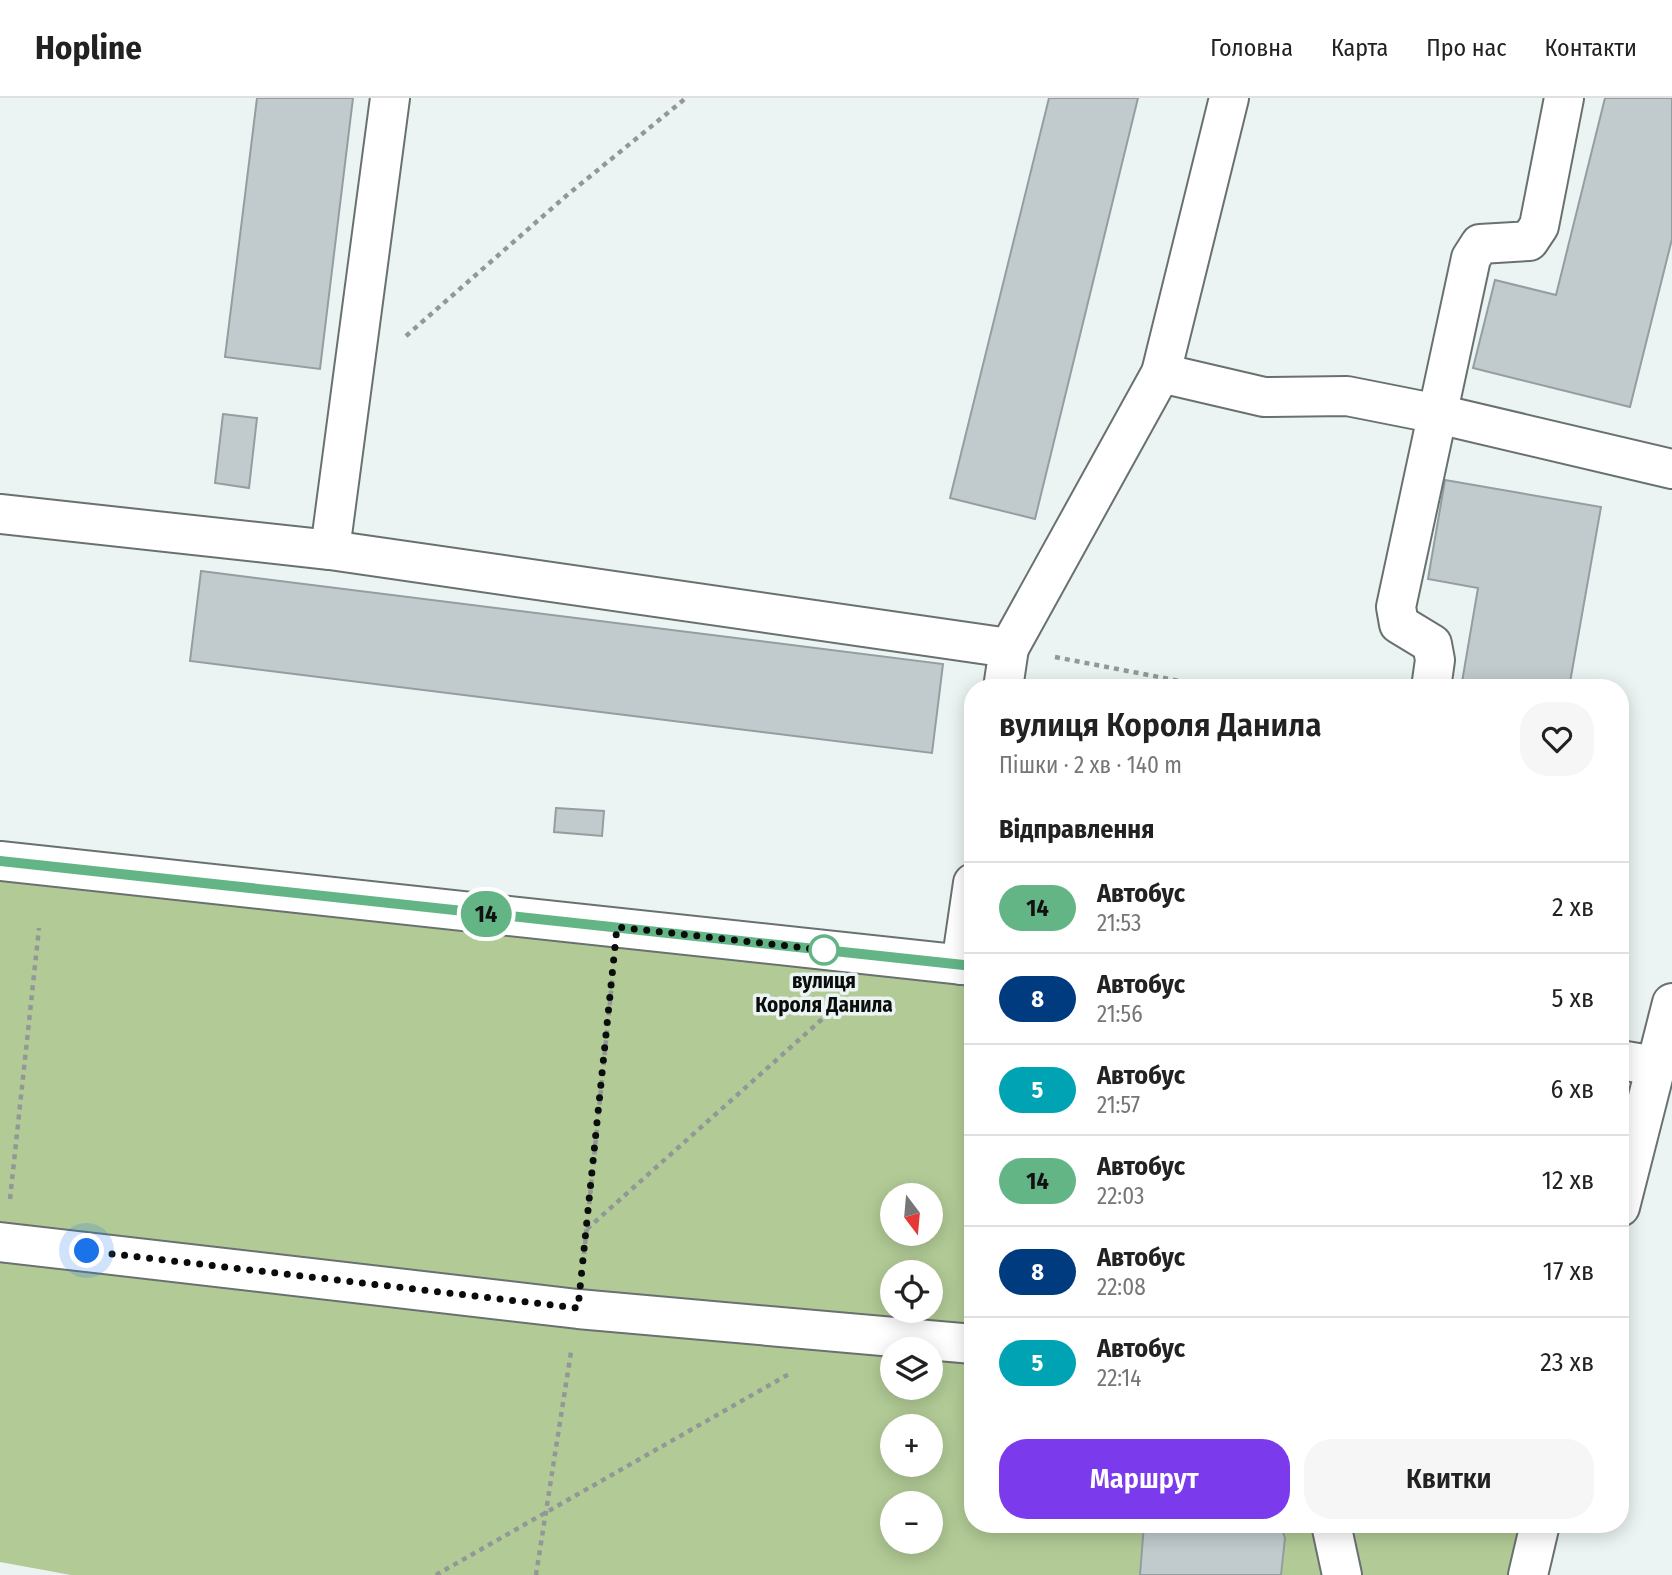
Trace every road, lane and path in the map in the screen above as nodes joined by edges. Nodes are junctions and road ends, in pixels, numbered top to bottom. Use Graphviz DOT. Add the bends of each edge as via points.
graph roads {
  1 [pos="390,98"];
  2 [pos="686,98"];
  3 [pos="1229,98"];
  4 [pos="1564,98"];
  5 [pos="1161,373"];
  6 [pos="352,382"];
  7 [pos="1438,414"];
  8 [pos="1672,469"];
  9 [pos="0,514"];
  10 [pos="330,550"];
  11 [pos="1009,648"];
  12 [pos="1004,679"];
  13 [pos="1169,679"];
  14 [pos="1432,679"];
  15 [pos="0,861"];
  16 [pos="617,927"];
  17 [pos="39,928"];
  18 [pos="964,965"];
  19 [pos="1672,1003"];
  20 [pos="829,1013"];
  21 [pos="1650,1065"];
  22 [pos="1629,1164"];
  23 [pos="586,1230"];
  24 [pos="3,1242"];
  25 [pos="578,1308"];
  26 [pos="964,1343"];
  27 [pos="800,1368"];
  28 [pos="546,1513"];
  29 [pos="1333,1533"];
  30 [pos="1539,1533"];
  31 [pos="436,1575"];
  32 [pos="536,1575"];
  33 [pos="1342,1575"];
  34 [pos="1528,1575"];
  1 -- 6 [label="main road"];
  2 -- 6 [label="path" via="566,195"];
  3 -- 5 [label="main road"];
  4 -- 7 [label="main road" via="1539,226 1529,241 1480,244 1471,258"];
  5 -- 7 [label="main road" via="1264,397 1347,396"];
  5 -- 11 [label="main road"];
  6 -- 10 [label="main road"];
  7 -- 8 [label="main road"];
  7 -- 14 [label="main road" via="1396,607 1399,624 1432,644"];
  9 -- 10 [label="main road"];
  10 -- 11 [label="main road"];
  11 -- 12 [label="main road"];
  11 -- 13 [label="path"];
  15 -- 16 [label="main road"];
  16 -- 18 [label="main road"];
  16 -- 23 [label="path"];
  17 -- 24 [label="path"];
  19 -- 21 [label="main road"];
  20 -- 23 [label="path"];
  21 -- 22 [label="main road"];
  23 -- 25 [label="path"];
  24 -- 25 [label="main road"];
  25 -- 26 [label="main road"];
  25 -- 28 [label="path"];
  27 -- 28 [label="path"];
  28 -- 31 [label="path"];
  28 -- 32 [label="path"];
  29 -- 33 [label="main road"];
  30 -- 34 [label="main road"];
}
